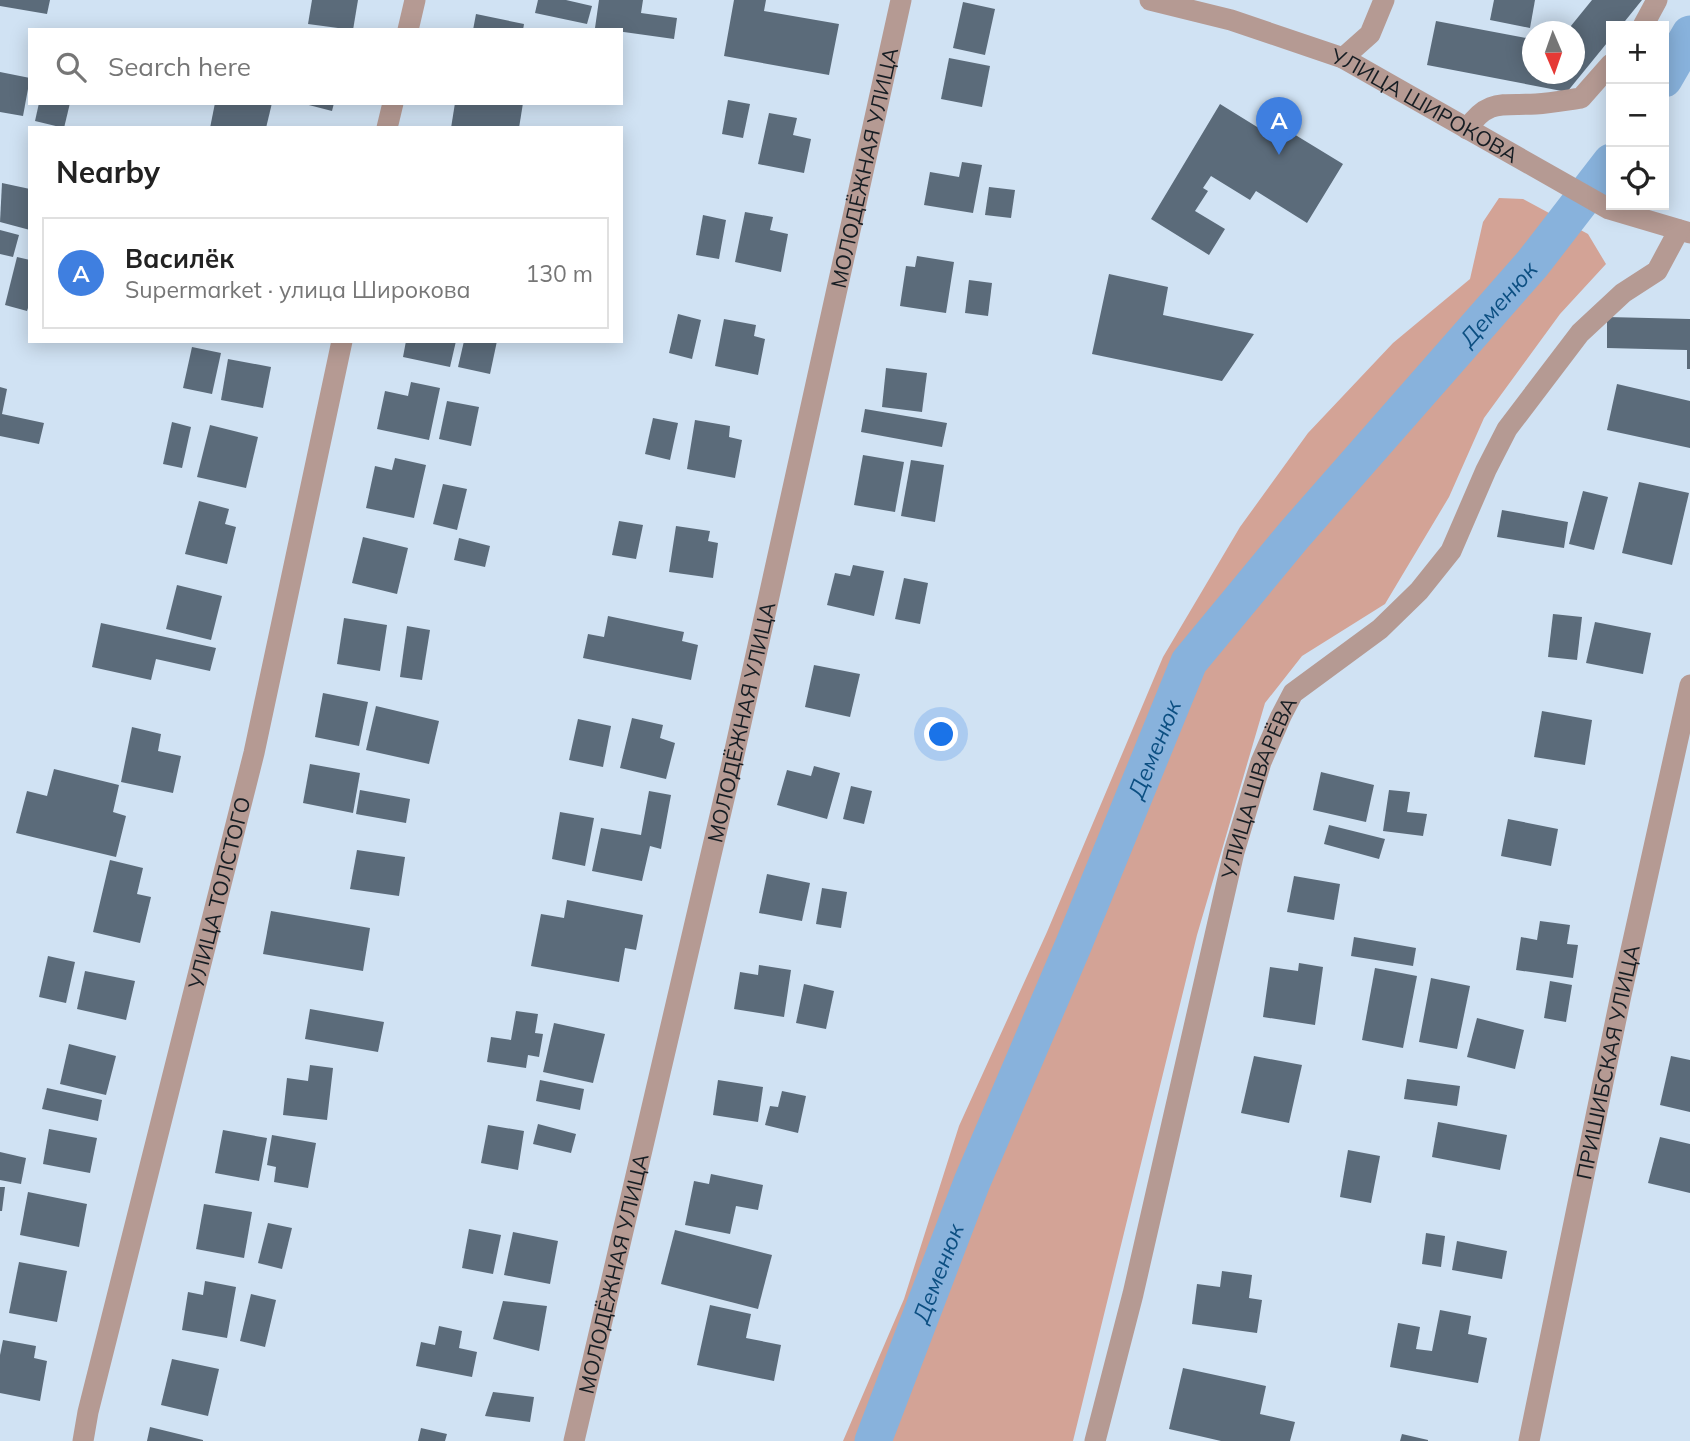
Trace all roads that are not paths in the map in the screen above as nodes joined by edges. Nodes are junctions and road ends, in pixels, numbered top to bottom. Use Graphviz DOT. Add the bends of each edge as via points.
graph roads {
  1 [pos="415,0"];
  2 [pos="901,0"];
  3 [pos="1150,0"];
  4 [pos="1384,0"];
  5 [pos="1657,0"];
  6 [pos="1646,21"];
  7 [pos="408,28"];
  8 [pos="1343,58"];
  9 [pos="1606,70"];
  10 [pos="393,105"];
  11 [pos="387,126"];
  12 [pos="1467,129"];
  13 [pos="1684,232"];
  14 [pos="342,343"];
  15 [pos="1690,685"];
  16 [pos="83,1441"];
  17 [pos="574,1441"];
  18 [pos="1095,1441"];
  19 [pos="1528,1441"];
  1 -- 7 [label="street"];
  2 -- 17 [label="street, МОЛОДЁЖНАЯ УЛИЦА" via="727,786"];
  3 -- 8 [label="street, УЛИЦА ШИРОКОВА" via="1231,20"];
  4 -- 8 [label="street" via="1370,34"];
  5 -- 6 [label="street"];
  8 -- 12 [label="street, УЛИЦА ШИРОКОВА"];
  9 -- 12 [label="street" via="1581,98 1496,105 1477,114"];
  10 -- 11 [label="street"];
  12 -- 13 [label="street, УЛИЦА ШИРОКОВА" via="1609,209"];
  13 -- 18 [label="street, УЛИЦА ШВАРЁВА" via="1657,271 1623,293 1580,333 1507,429 1451,551 1419,591 1380,629 1293,693 1281,716 1261,762 1234,852"];
  14 -- 16 [label="street, УЛИЦА ТОЛСТОГО" via="254,753"];
  15 -- 19 [label="street, ПРИШИБСКАЯ УЛИЦА"];
}
